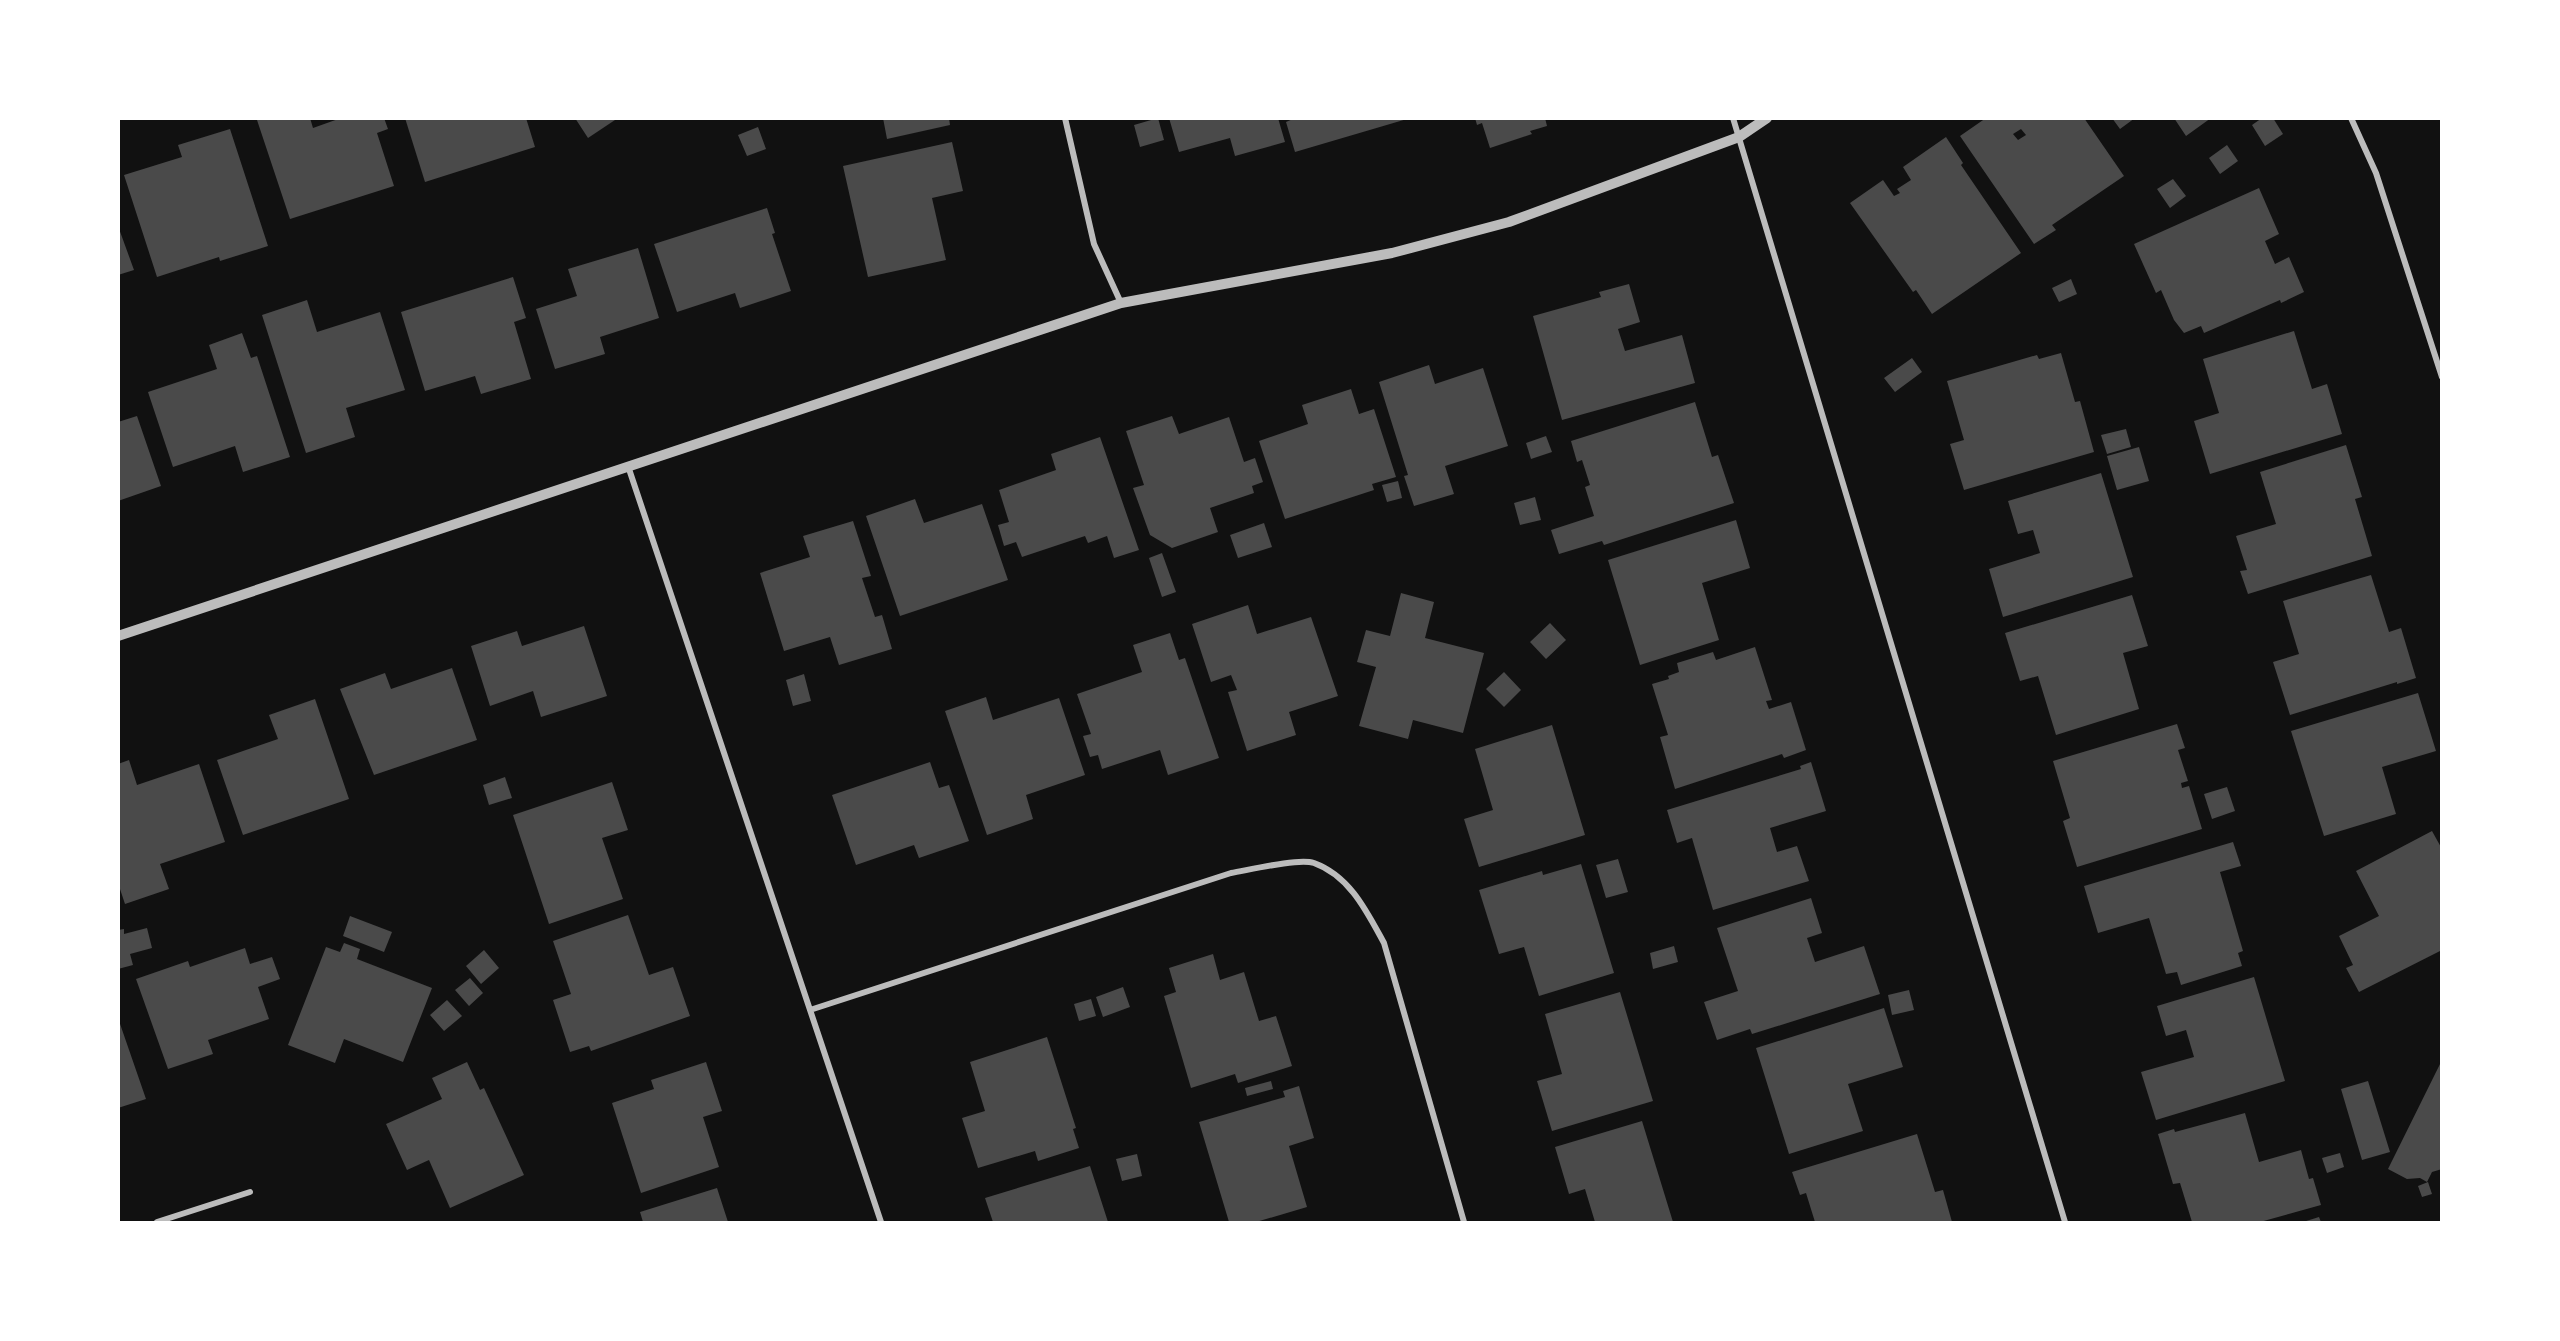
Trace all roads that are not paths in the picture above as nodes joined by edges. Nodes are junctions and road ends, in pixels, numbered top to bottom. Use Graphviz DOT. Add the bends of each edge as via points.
graph roads {
  1 [pos="1065,118"];
  2 [pos="1734,118"];
  3 [pos="1767,118"];
  4 [pos="2351,118"];
  5 [pos="1739,137"];
  6 [pos="1121,303"];
  7 [pos="2442,377"];
  8 [pos="628,466"];
  9 [pos="118,636"];
  10 [pos="810,1010"];
  11 [pos="250,1192"];
  12 [pos="157,1222"];
  13 [pos="881,1222"];
  14 [pos="1464,1222"];
  15 [pos="2066,1222"];
  1 -- 6 [label="street" via="1094,244"];
  2 -- 5 [label="street"];
  3 -- 5 [label="street"];
  4 -- 7 [label="street" via="2376,173"];
  5 -- 6 [label="street" via="1498,225 1392,253"];
  5 -- 15 [label="street"];
  6 -- 8 [label="street"];
  8 -- 9 [label="street"];
  8 -- 10 [label="street"];
  10 -- 13 [label="street"];
  10 -- 14 [label="street" via="1231,873 1313,863 1344,881 1365,907 1384,943"];
  11 -- 12 [label="street"];
}
